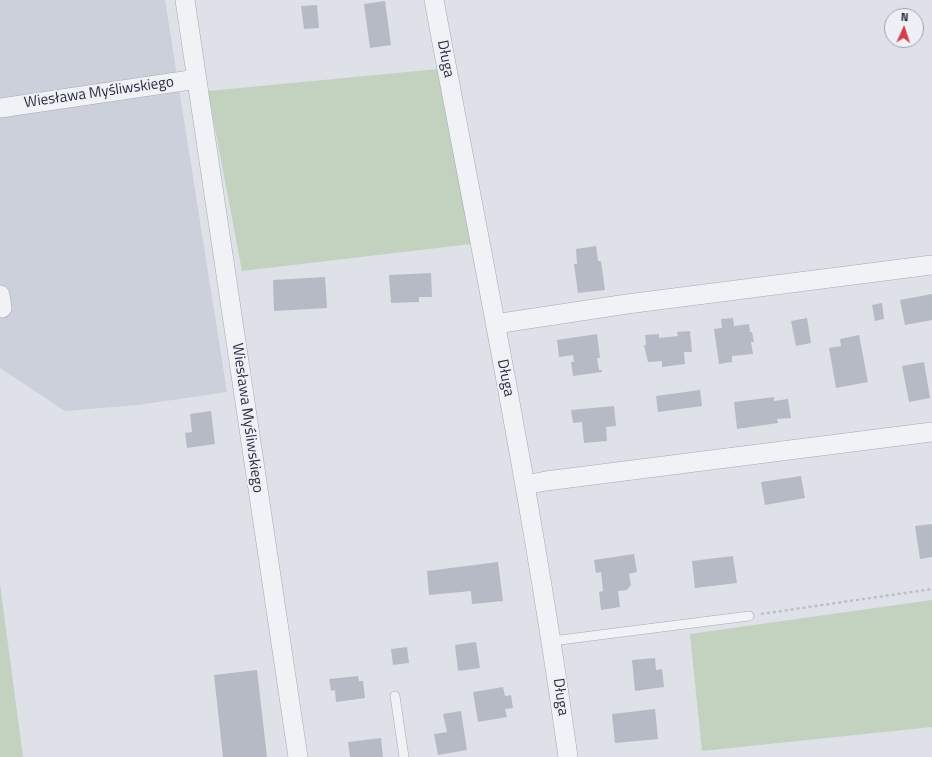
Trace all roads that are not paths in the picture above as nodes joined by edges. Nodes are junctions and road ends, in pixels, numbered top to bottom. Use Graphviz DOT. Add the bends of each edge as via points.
graph roads {
  1 [pos="185,0"];
  2 [pos="434,0"];
  3 [pos="197,79"];
  4 [pos="0,108"];
  5 [pos="932,265"];
  6 [pos="495,324"];
  7 [pos="932,432"];
  8 [pos="525,485"];
  9 [pos="749,616"];
  10 [pos="552,641"];
  11 [pos="395,696"];
  12 [pos="298,757"];
  13 [pos="404,757"];
  14 [pos="568,757"];
  1 -- 3 [label="street, Wiesława Myśliwskiego"];
  2 -- 6 [label="street, Długa"];
  3 -- 4 [label="street, Wiesława Myśliwskiego"];
  3 -- 12 [label="street, Wiesława Myśliwskiego"];
  5 -- 6 [label="street" via="627,304"];
  6 -- 8 [label="street, Długa"];
  7 -- 8 [label="street"];
  8 -- 10 [label="street, Długa"];
  9 -- 10 [label="lane"];
  10 -- 14 [label="street, Długa"];
  11 -- 13 [label="lane"];
}
